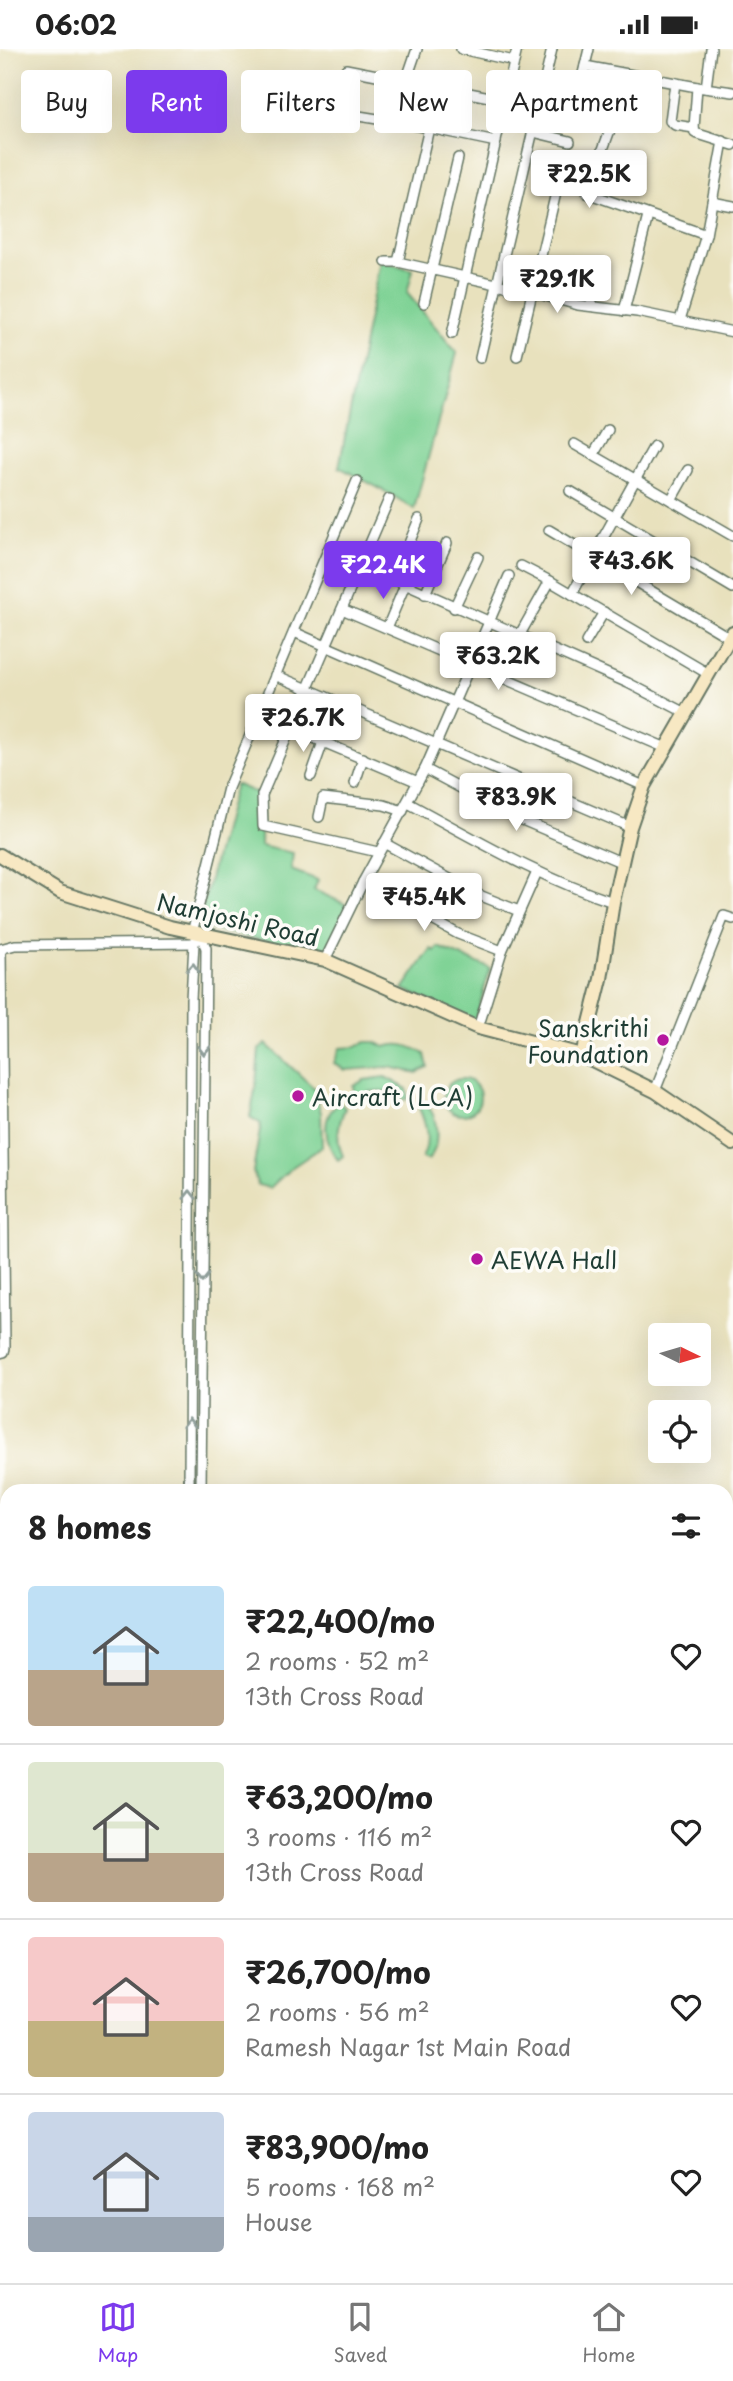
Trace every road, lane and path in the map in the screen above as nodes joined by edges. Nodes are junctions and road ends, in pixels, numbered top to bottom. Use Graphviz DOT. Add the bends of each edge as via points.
graph roads {
  1 [pos="417,49"];
  2 [pos="461,49"];
  3 [pos="517,49"];
  4 [pos="552,49"];
  5 [pos="589,49"];
  6 [pos="711,49"];
  7 [pos="514,61"];
  8 [pos="585,66"];
  9 [pos="346,69"];
  10 [pos="410,70"];
  11 [pos="512,70"];
  12 [pos="547,70"];
  13 [pos="584,70"];
  14 [pos="374,75"];
  15 [pos="675,83"];
  16 [pos="702,88"];
  17 [pos="733,92"];
  18 [pos="694,128"];
  19 [pos="428,133"];
  20 [pos="453,133"];
  21 [pos="498,133"];
  22 [pos="533,133"];
  23 [pos="537,133"];
  24 [pos="609,133"];
  25 [pos="570,141"];
  26 [pos="496,142"];
  27 [pos="723,142"];
  28 [pos="733,145"];
  29 [pos="457,158"];
  30 [pos="559,180"];
  31 [pos="712,202"];
  32 [pos="733,206"];
  33 [pos="648,216"];
  34 [pos="706,235"];
  35 [pos="386,262"];
  36 [pos="398,262"];
  37 [pos="432,271"];
  38 [pos="601,274"];
  39 [pos="465,278"];
  40 [pos="499,286"];
  41 [pos="532,292"];
  42 [pos="424,303"];
  43 [pos="590,306"];
  44 [pos="624,310"];
  45 [pos="680,320"];
  46 [pos="733,332"];
  47 [pos="452,334"];
  48 [pos="517,356"];
  49 [pos="481,358"];
  50 [pos="608,430"];
  51 [pos="574,444"];
  52 [pos="654,446"];
  53 [pos="593,455"];
  54 [pos="688,470"];
  55 [pos="636,479"];
  56 [pos="357,481"];
  57 [pos="570,491"];
  58 [pos="389,499"];
  59 [pos="671,500"];
  60 [pos="615,517"];
  61 [pos="419,519"];
  62 [pos="549,530"];
  63 [pos="733,536"];
  64 [pos="447,543"];
  65 [pos="328,550"];
  66 [pos="478,557"];
  67 [pos="593,557"];
  68 [pos="360,565"];
  69 [pos="521,566"];
  70 [pos="509,576"];
  71 [pos="394,580"];
  72 [pos="550,581"];
  73 [pos="405,585"];
  74 [pos="733,588"];
  75 [pos="425,594"];
  76 [pos="572,594"];
  77 [pos="454,608"];
  78 [pos="342,609"];
  79 [pos="604,612"];
  80 [pos="488,623"];
  81 [pos="387,628"];
  82 [pos="293,632"];
  83 [pos="731,635"];
  84 [pos="519,636"];
  85 [pos="586,642"];
  86 [pos="326,645"];
  87 [pos="471,664"];
  88 [pos="708,673"];
  89 [pos="275,675"];
  90 [pos="308,689"];
  91 [pos="454,704"];
  92 [pos="686,713"];
  93 [pos="258,715"];
  94 [pos="291,729"];
  95 [pos="323,742"];
  96 [pos="437,743"];
  97 [pos="666,748"];
  98 [pos="363,758"];
  99 [pos="425,769"];
  100 [pos="311,776"];
  101 [pos="418,782"];
  102 [pos="355,783"];
  103 [pos="644,786"];
  104 [pos="405,807"];
  105 [pos="319,817"];
  106 [pos="630,827"];
  107 [pos="381,847"];
  108 [pos="0,855"];
  109 [pos="623,863"];
  110 [pos="537,872"];
  111 [pos="363,882"];
  112 [pos="613,902"];
  113 [pos="519,911"];
  114 [pos="733,919"];
  115 [pos="195,936"];
  116 [pos="1,949"];
  117 [pos="502,951"];
  118 [pos="325,960"];
  119 [pos="1,987"];
  120 [pos="478,1028"];
  121 [pos="582,1055"];
  122 [pos="655,1091"];
  123 [pos="733,1144"];
  124 [pos="1,1173"];
  125 [pos="0,1353"];
  126 [pos="189,1484"];
  127 [pos="201,1484"];
  1 -- 10 [label="street"];
  2 -- 7 [label="street"];
  3 -- 7 [label="street"];
  4 -- 12 [label="street"];
  5 -- 8 [label="street"];
  6 -- 16 [label="street"];
  7 -- 11 [label="street"];
  8 -- 13 [label="street"];
  8 -- 15 [label="street"];
  9 -- 14 [label="street"];
  15 -- 16 [label="street"];
  15 -- 18 [label="street" via="670,121"];
  16 -- 17 [label="street"];
  16 -- 18 [label="street"];
  18 -- 27 [label="street" via="695,133"];
  19 -- 36 [label="street"];
  20 -- 26 [label="street"];
  21 -- 26 [label="street"];
  22 -- 40 [label="street"];
  23 -- 25 [label="street"];
  24 -- 33 [label="street" via="587,193"];
  26 -- 39 [label="street"];
  27 -- 28 [label="street"];
  27 -- 31 [label="street"];
  29 -- 37 [label="street"];
  30 -- 41 [label="street"];
  31 -- 32 [label="street"];
  31 -- 34 [label="street"];
  33 -- 34 [label="street"];
  33 -- 44 [label="street"];
  34 -- 45 [label="street"];
  35 -- 36 [label="street"];
  36 -- 37 [label="street"];
  37 -- 39 [label="street"];
  37 -- 42 [label="street"];
  38 -- 43 [label="street"];
  39 -- 40 [label="street"];
  39 -- 47 [label="street"];
  40 -- 41 [label="street"];
  40 -- 49 [label="street"];
  41 -- 43 [label="street"];
  41 -- 48 [label="street"];
  43 -- 44 [label="street"];
  44 -- 45 [label="street"];
  45 -- 46 [label="street"];
  50 -- 53 [label="street"];
  51 -- 53 [label="street"];
  52 -- 55 [label="street"];
  53 -- 55 [label="street"];
  54 -- 59 [label="street"];
  55 -- 59 [label="street"];
  55 -- 60 [label="street"];
  56 -- 65 [label="street"];
  57 -- 60 [label="street"];
  58 -- 68 [label="street"];
  59 -- 63 [label="street"];
  60 -- 67 [label="street"];
  60 -- 74 [label="street"];
  61 -- 71 [label="street"];
  62 -- 67 [label="street"];
  64 -- 75 [label="street"];
  65 -- 68 [label="street"];
  65 -- 82 [label="street"];
  66 -- 77 [label="street"];
  67 -- 76 [label="street"];
  67 -- 83 [label="street"];
  68 -- 71 [label="street"];
  68 -- 78 [label="street"];
  69 -- 72 [label="street"];
  70 -- 80 [label="street"];
  71 -- 73 [label="street"];
  72 -- 76 [label="street"];
  72 -- 84 [label="street"];
  73 -- 75 [label="street"];
  73 -- 81 [label="street"];
  75 -- 77 [label="street"];
  76 -- 79 [label="street"];
  77 -- 80 [label="street"];
  78 -- 81 [label="street"];
  78 -- 86 [label="street"];
  79 -- 85 [label="street"];
  79 -- 88 [label="street"];
  80 -- 84 [label="street"];
  80 -- 87 [label="street"];
  81 -- 87 [label="street"];
  82 -- 86 [label="street"];
  82 -- 89 [label="street"];
  83 -- 88 [label="main road"];
  84 -- 92 [label="street"];
  86 -- 90 [label="street"];
  86 -- 91 [label="street"];
  87 -- 91 [label="street"];
  87 -- 97 [label="street"];
  88 -- 92 [label="main road"];
  89 -- 90 [label="street"];
  89 -- 93 [label="street"];
  90 -- 94 [label="street"];
  90 -- 96 [label="street"];
  91 -- 96 [label="street"];
  91 -- 103 [label="street"];
  92 -- 97 [label="main road"];
  93 -- 94 [label="street"];
  93 -- 115 [label="street" via="221,808"];
  94 -- 95 [label="street"];
  94 -- 107 [label="street" via="262,795 263,826"];
  95 -- 98 [label="street"];
  95 -- 100 [label="street"];
  96 -- 99 [label="street"];
  96 -- 106 [label="street"];
  97 -- 103 [label="main road"];
  98 -- 101 [label="street"];
  98 -- 102 [label="street"];
  99 -- 101 [label="street"];
  99 -- 109 [label="street" via="513,816"];
  101 -- 104 [label="street"];
  103 -- 106 [label="main road"];
  104 -- 105 [label="street" via="323,798"];
  104 -- 107 [label="street"];
  104 -- 110 [label="street"];
  106 -- 109 [label="main road"];
  107 -- 111 [label="street"];
  107 -- 113 [label="street"];
  108 -- 115 [label="main road, Namjoshi Road" via="60,892"];
  109 -- 112 [label="main road"];
  110 -- 112 [label="street"];
  110 -- 113 [label="street"];
  111 -- 117 [label="street" via="458,935"];
  111 -- 118 [label="street"];
  112 -- 121 [label="main road" via="601,979"];
  113 -- 117 [label="street"];
  114 -- 122 [label="street" via="724,916"];
  115 -- 116 [label="street"];
  115 -- 118 [label="main road, Namjoshi Road"];
  126 -- 115 [label="street, one-way"];
  115 -- 127 [label="street, one-way" via="206,948"];
  116 -- 119 [label="street"];
  117 -- 120 [label="street"];
  118 -- 120 [label="main road, Namjoshi Road"];
  119 -- 124 [label="street"];
  120 -- 121 [label="main road, Namjoshi Road"];
  121 -- 122 [label="main road, Namjoshi Road"];
  122 -- 123 [label="main road, Namjoshi Road"];
  124 -- 125 [label="street" via="5,1347"];
}
